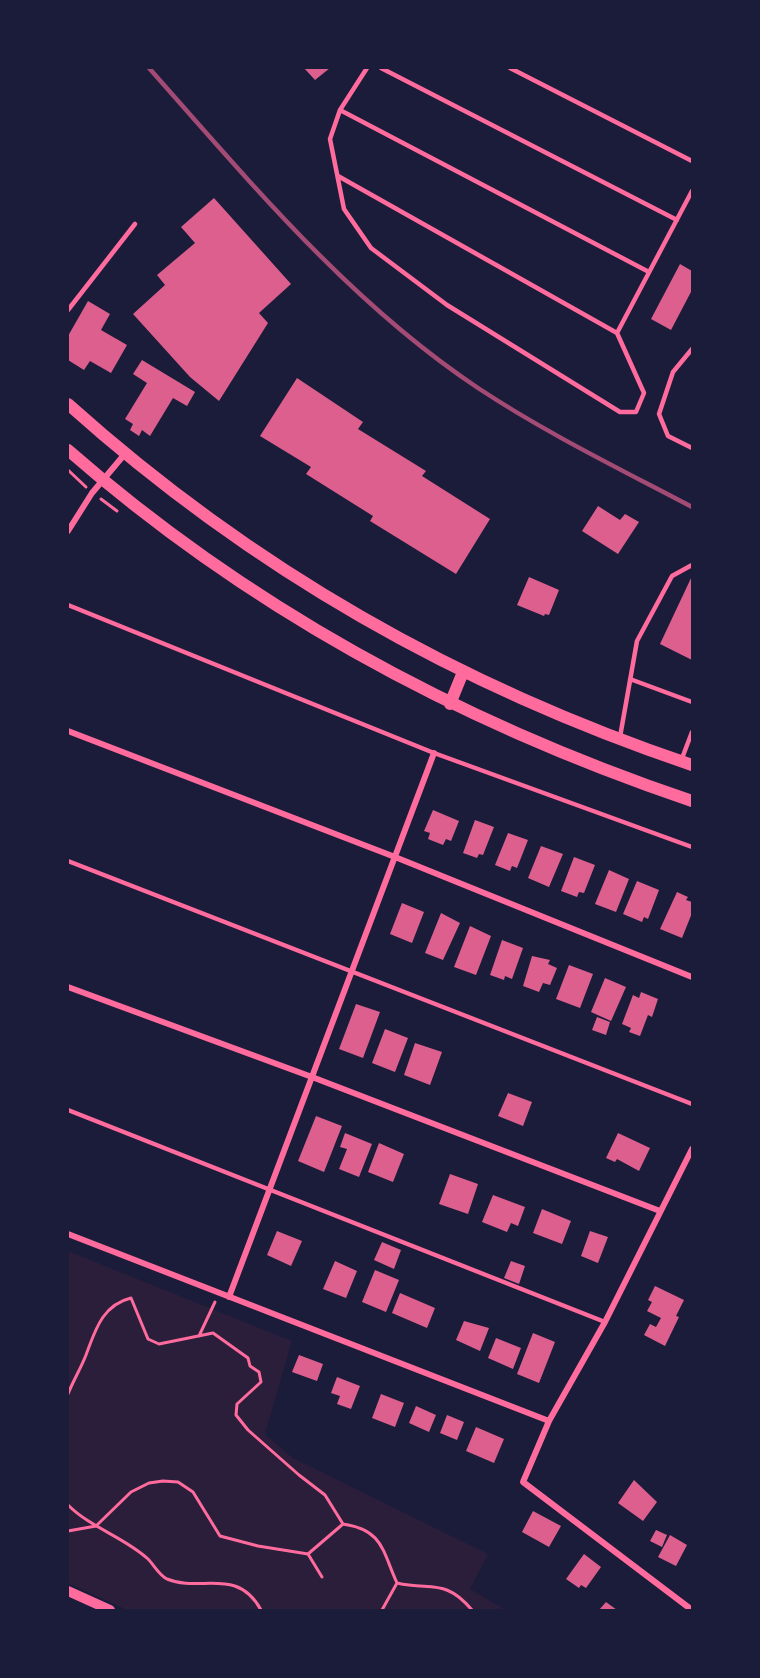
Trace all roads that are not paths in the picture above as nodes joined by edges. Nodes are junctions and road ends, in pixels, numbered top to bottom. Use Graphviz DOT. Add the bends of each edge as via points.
graph roads {
  1 [pos="367,68"];
  2 [pos="381,68"];
  3 [pos="510,68"];
  4 [pos="340,110"];
  5 [pos="693,161"];
  6 [pos="338,176"];
  7 [pos="693,191"];
  8 [pos="677,220"];
  9 [pos="135,224"];
  10 [pos="649,272"];
  11 [pos="68,310"];
  12 [pos="617,333"];
  13 [pos="693,349"];
  14 [pos="68,404"];
  15 [pos="693,448"];
  16 [pos="68,450"];
  17 [pos="124,454"];
  18 [pos="103,481"];
  19 [pos="68,531"];
  20 [pos="693,565"];
  21 [pos="68,605"];
  22 [pos="463,672"];
  23 [pos="630,679"];
  24 [pos="693,702"];
  25 [pos="450,704"];
  26 [pos="68,731"];
  27 [pos="693,732"];
  28 [pos="620,739"];
  29 [pos="434,753"];
  30 [pos="687,763"];
  31 [pos="693,801"];
  32 [pos="693,847"];
  33 [pos="395,857"];
  34 [pos="68,861"];
  35 [pos="352,970"];
  36 [pos="693,977"];
  37 [pos="68,987"];
  38 [pos="312,1077"];
  39 [pos="693,1104"];
  40 [pos="68,1110"];
  41 [pos="693,1149"];
  42 [pos="685,1164"];
  43 [pos="693,1167"];
  44 [pos="270,1191"];
  45 [pos="660,1211"];
  46 [pos="68,1234"];
  47 [pos="229,1297"];
  48 [pos="605,1322"];
  49 [pos="549,1421"];
  50 [pos="68,1591"];
  51 [pos="693,1610"];
  52 [pos="110,1611"];
  1 -- 4 [label="lane"];
  2 -- 8 [label="lane"];
  3 -- 5 [label="lane"];
  4 -- 6 [label="lane" via="330,139"];
  4 -- 10 [label="lane"];
  6 -- 12 [label="lane"];
  6 -- 12 [label="lane" via="344,209 371,248 447,305 569,381 620,412 636,412 644,393"];
  7 -- 8 [label="lane"];
  8 -- 10 [label="lane"];
  9 -- 11 [label="lane"];
  10 -- 12 [label="lane"];
  13 -- 15 [label="lane" via="673,372 660,414 668,436"];
  14 -- 17 [label="main road"];
  16 -- 18 [label="main road"];
  17 -- 18 [label="street"];
  17 -- 22 [label="main road" via="208,519 304,584"];
  18 -- 19 [label="street"];
  18 -- 25 [label="main road" via="188,546 328,640"];
  20 -- 23 [label="lane" via="672,576 637,641"];
  21 -- 29 [label="lane"];
  22 -- 25 [label="main road"];
  22 -- 28 [label="main road" via="558,716"];
  23 -- 24 [label="lane"];
  23 -- 28 [label="lane"];
  25 -- 31 [label="main road" via="614,774"];
  26 -- 33 [label="street"];
  27 -- 30 [label="lane"];
  28 -- 30 [label="main road"];
  29 -- 32 [label="lane"];
  29 -- 33 [label="street"];
  33 -- 35 [label="street"];
  33 -- 36 [label="street"];
  34 -- 35 [label="lane"];
  35 -- 38 [label="street"];
  35 -- 39 [label="lane"];
  37 -- 38 [label="street"];
  38 -- 44 [label="street"];
  38 -- 45 [label="street"];
  40 -- 44 [label="lane"];
  41 -- 42 [label="street"];
  42 -- 43 [label="street"];
  42 -- 45 [label="street"];
  44 -- 47 [label="street"];
  44 -- 48 [label="lane"];
  45 -- 48 [label="street"];
  46 -- 47 [label="street"];
  47 -- 49 [label="street"];
  48 -- 49 [label="street"];
  49 -- 51 [label="street" via="523,1482"];
  50 -- 52 [label="street"];
}
